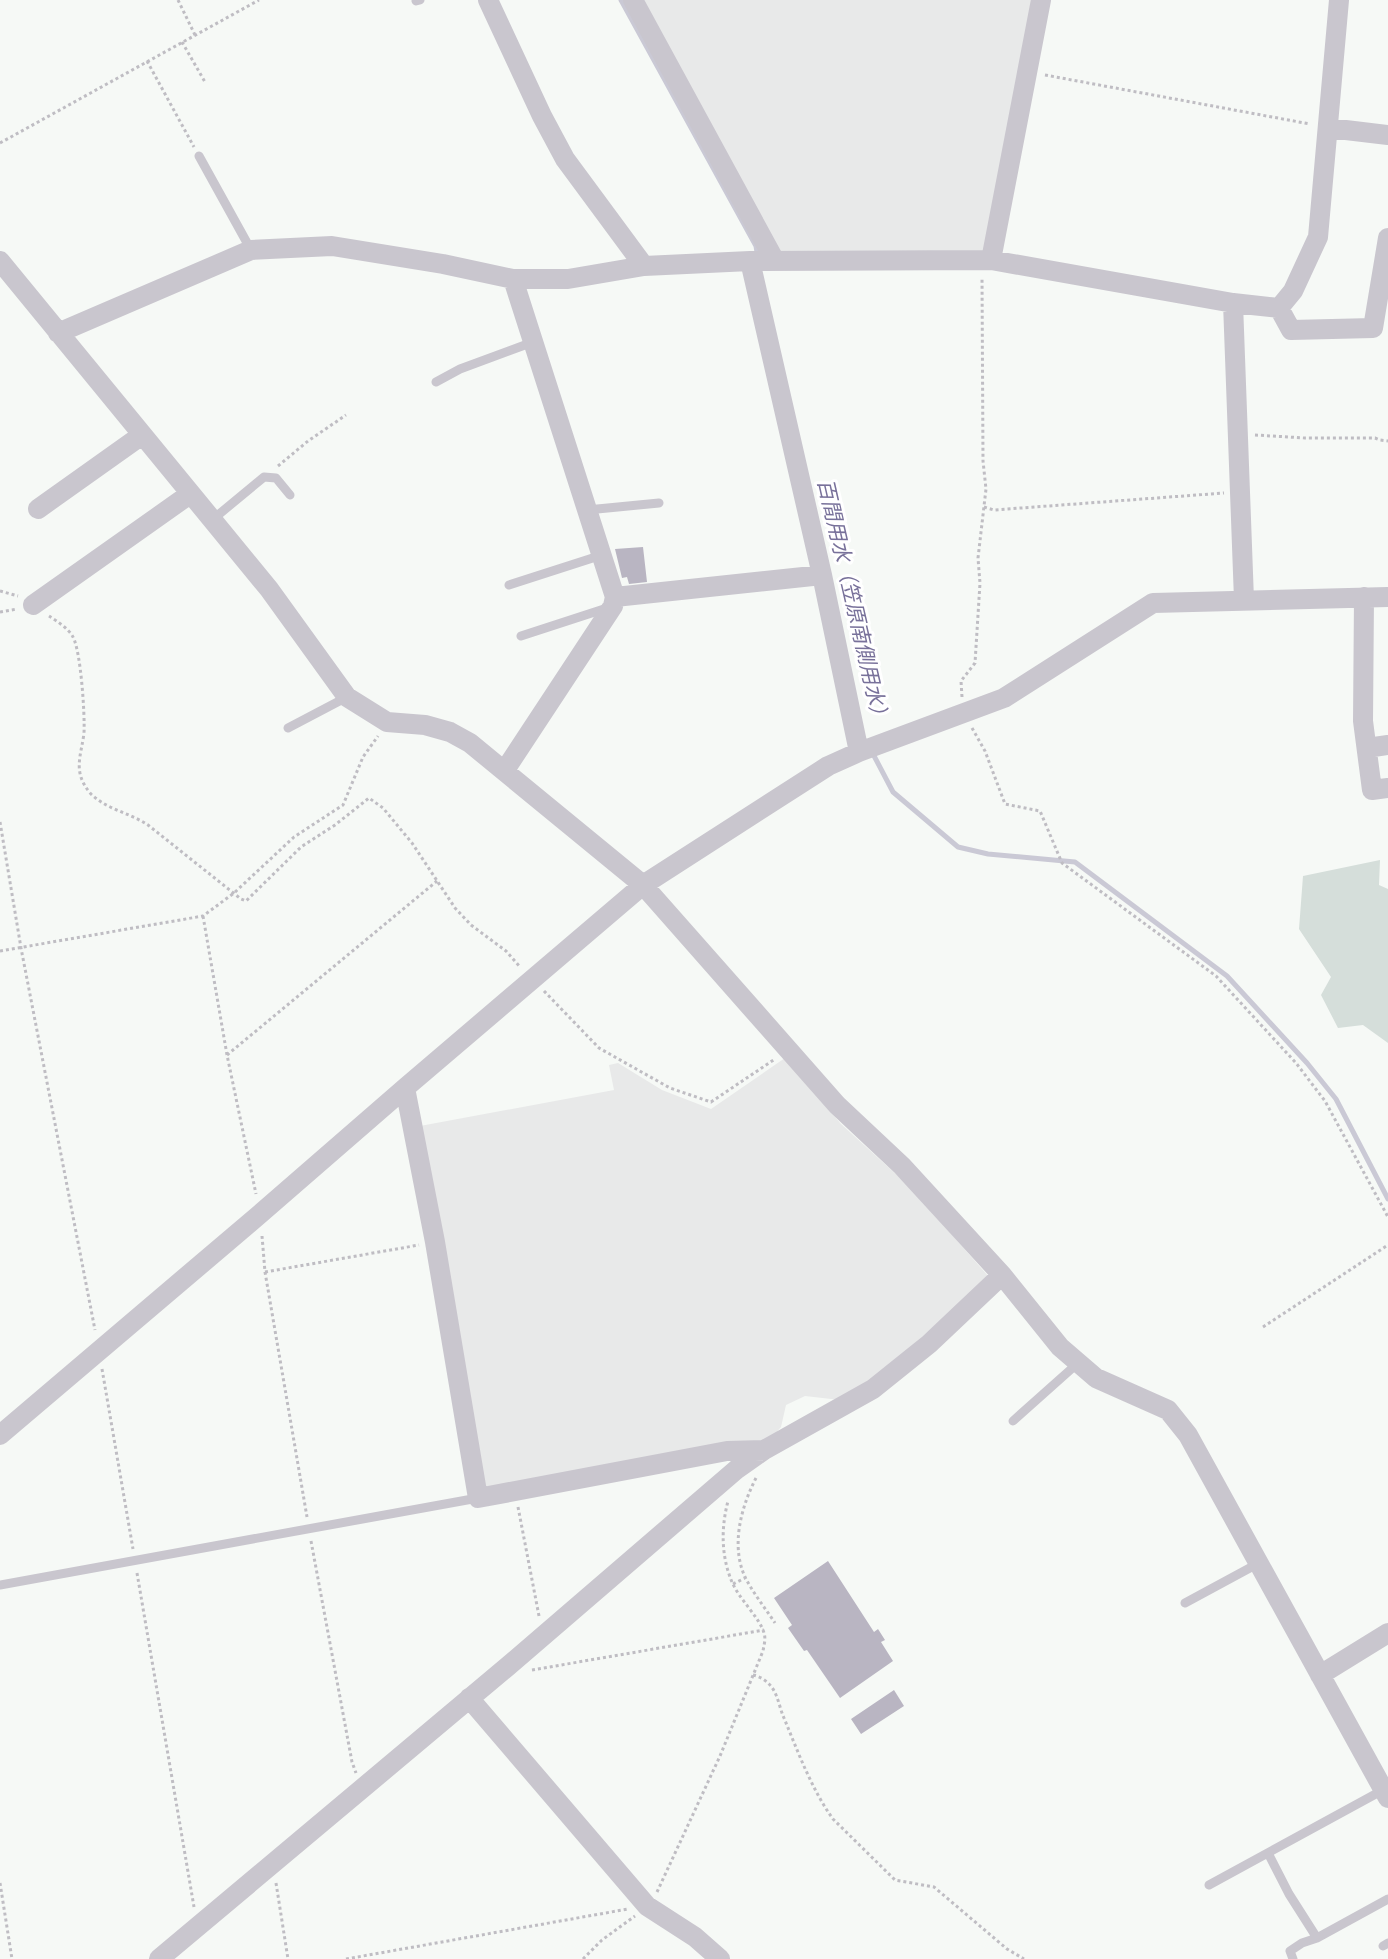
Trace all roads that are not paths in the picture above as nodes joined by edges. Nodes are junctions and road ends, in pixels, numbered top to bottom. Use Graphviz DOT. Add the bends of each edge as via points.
graph roads {
  1 [pos="488,0"];
  2 [pos="633,0"];
  3 [pos="1041,0"];
  4 [pos="1339,0"];
  5 [pos="1329,128"];
  6 [pos="1388,135"];
  7 [pos="199,156"];
  8 [pos="1388,238"];
  9 [pos="251,250"];
  10 [pos="986,260"];
  11 [pos="0,261"];
  12 [pos="750,261"];
  13 [pos="775,261"];
  14 [pos="1386,265"];
  15 [pos="644,266"];
  16 [pos="513,279"];
  17 [pos="1383,294"];
  18 [pos="1233,303"];
  19 [pos="1279,308"];
  20 [pos="58,333"];
  21 [pos="533,342"];
  22 [pos="436,382"];
  23 [pos="142,435"];
  24 [pos="190,494"];
  25 [pos="290,495"];
  26 [pos="659,503"];
  27 [pos="38,509"];
  28 [pos="587,510"];
  29 [pos="212,520"];
  30 [pos="602,555"];
  31 [pos="822,574"];
  32 [pos="509,585"];
  33 [pos="1364,597"];
  34 [pos="1388,597"];
  35 [pos="1244,600"];
  36 [pos="614,601"];
  37 [pos="33,605"];
  38 [pos="521,636"];
  39 [pos="347,697"];
  40 [pos="288,728"];
  41 [pos="1388,745"];
  42 [pos="1367,748"];
  43 [pos="859,752"];
  44 [pos="504,770"];
  45 [pos="1388,788"];
  46 [pos="643,885"];
  47 [pos="405,1088"];
  48 [pos="1002,1275"];
  49 [pos="1078,1363"];
  50 [pos="1013,1421"];
  51 [pos="0,1436"];
  52 [pos="764,1450"];
  53 [pos="478,1498"];
  54 [pos="1259,1563"];
  55 [pos="0,1585"];
  56 [pos="1185,1603"];
  57 [pos="1388,1633"];
  58 [pos="1320,1675"];
  59 [pos="470,1698"];
  60 [pos="1386,1794"];
  61 [pos="1268,1853"];
  62 [pos="1209,1886"];
  63 [pos="1388,1899"];
  64 [pos="1317,1938"];
  65 [pos="159,1959"];
  66 [pos="720,1959"];
  67 [pos="1293,1959"];
  1 -- 15 [label="street" via="565,159"];
  2 -- 13 [label="street"];
  3 -- 10 [label="street"];
  4 -- 5 [label="street"];
  5 -- 6 [label="street"];
  5 -- 19 [label="street" via="1318,237 1293,291"];
  7 -- 9 [label="lane"];
  8 -- 14 [label="street"];
  9 -- 16 [label="street" via="332,246"];
  9 -- 20 [label="street"];
  10 -- 13 [label="street"];
  10 -- 18 [label="street"];
  11 -- 20 [label="street"];
  12 -- 13 [label="street"];
  12 -- 15 [label="street"];
  12 -- 31 [label="street"];
  14 -- 17 [label="street"];
  15 -- 16 [label="street" via="568,279"];
  16 -- 21 [label="street"];
  17 -- 19 [label="street" via="1373,328 1291,330"];
  18 -- 19 [label="street"];
  18 -- 35 [label="street"];
  20 -- 23 [label="street"];
  21 -- 22 [label="lane"];
  21 -- 28 [label="street"];
  23 -- 24 [label="street"];
  23 -- 27 [label="street"];
  24 -- 29 [label="street"];
  24 -- 37 [label="street"];
  25 -- 29 [label="lane" via="276,478 264,477"];
  26 -- 28 [label="lane"];
  28 -- 30 [label="street"];
  29 -- 39 [label="street" via="269,589"];
  30 -- 32 [label="lane"];
  30 -- 36 [label="street"];
  31 -- 36 [label="street"];
  31 -- 43 [label="street"];
  33 -- 34 [label="street"];
  33 -- 35 [label="street"];
  33 -- 42 [label="street" via="1363,721"];
  35 -- 43 [label="street" via="1153,603 1005,698"];
  36 -- 38 [label="lane"];
  36 -- 44 [label="street"];
  39 -- 40 [label="lane"];
  39 -- 44 [label="street" via="387,722 450,732"];
  41 -- 42 [label="street"];
  42 -- 45 [label="street" via="1372,790"];
  43 -- 46 [label="street" via="828,766"];
  44 -- 46 [label="street"];
  46 -- 47 [label="street"];
  46 -- 48 [label="street" via="837,1105 902,1166"];
  47 -- 51 [label="street"];
  47 -- 53 [label="street"];
  48 -- 49 [label="street" via="1060,1347"];
  48 -- 52 [label="street" via="929,1344 873,1389"];
  49 -- 50 [label="lane"];
  49 -- 54 [label="street" via="1096,1378 1168,1410 1188,1435"];
  52 -- 53 [label="street" via="727,1452"];
  52 -- 59 [label="street" via="737,1468"];
  53 -- 55 [label="lane"];
  54 -- 56 [label="lane"];
  54 -- 58 [label="street"];
  57 -- 58 [label="street"];
  58 -- 60 [label="street"];
  59 -- 65 [label="street"];
  59 -- 66 [label="street" via="647,1906 695,1937"];
  60 -- 61 [label="lane"];
  61 -- 62 [label="lane"];
  61 -- 64 [label="lane"];
  63 -- 64 [label="lane"];
  64 -- 67 [label="lane" via="1290,1952"];
}
